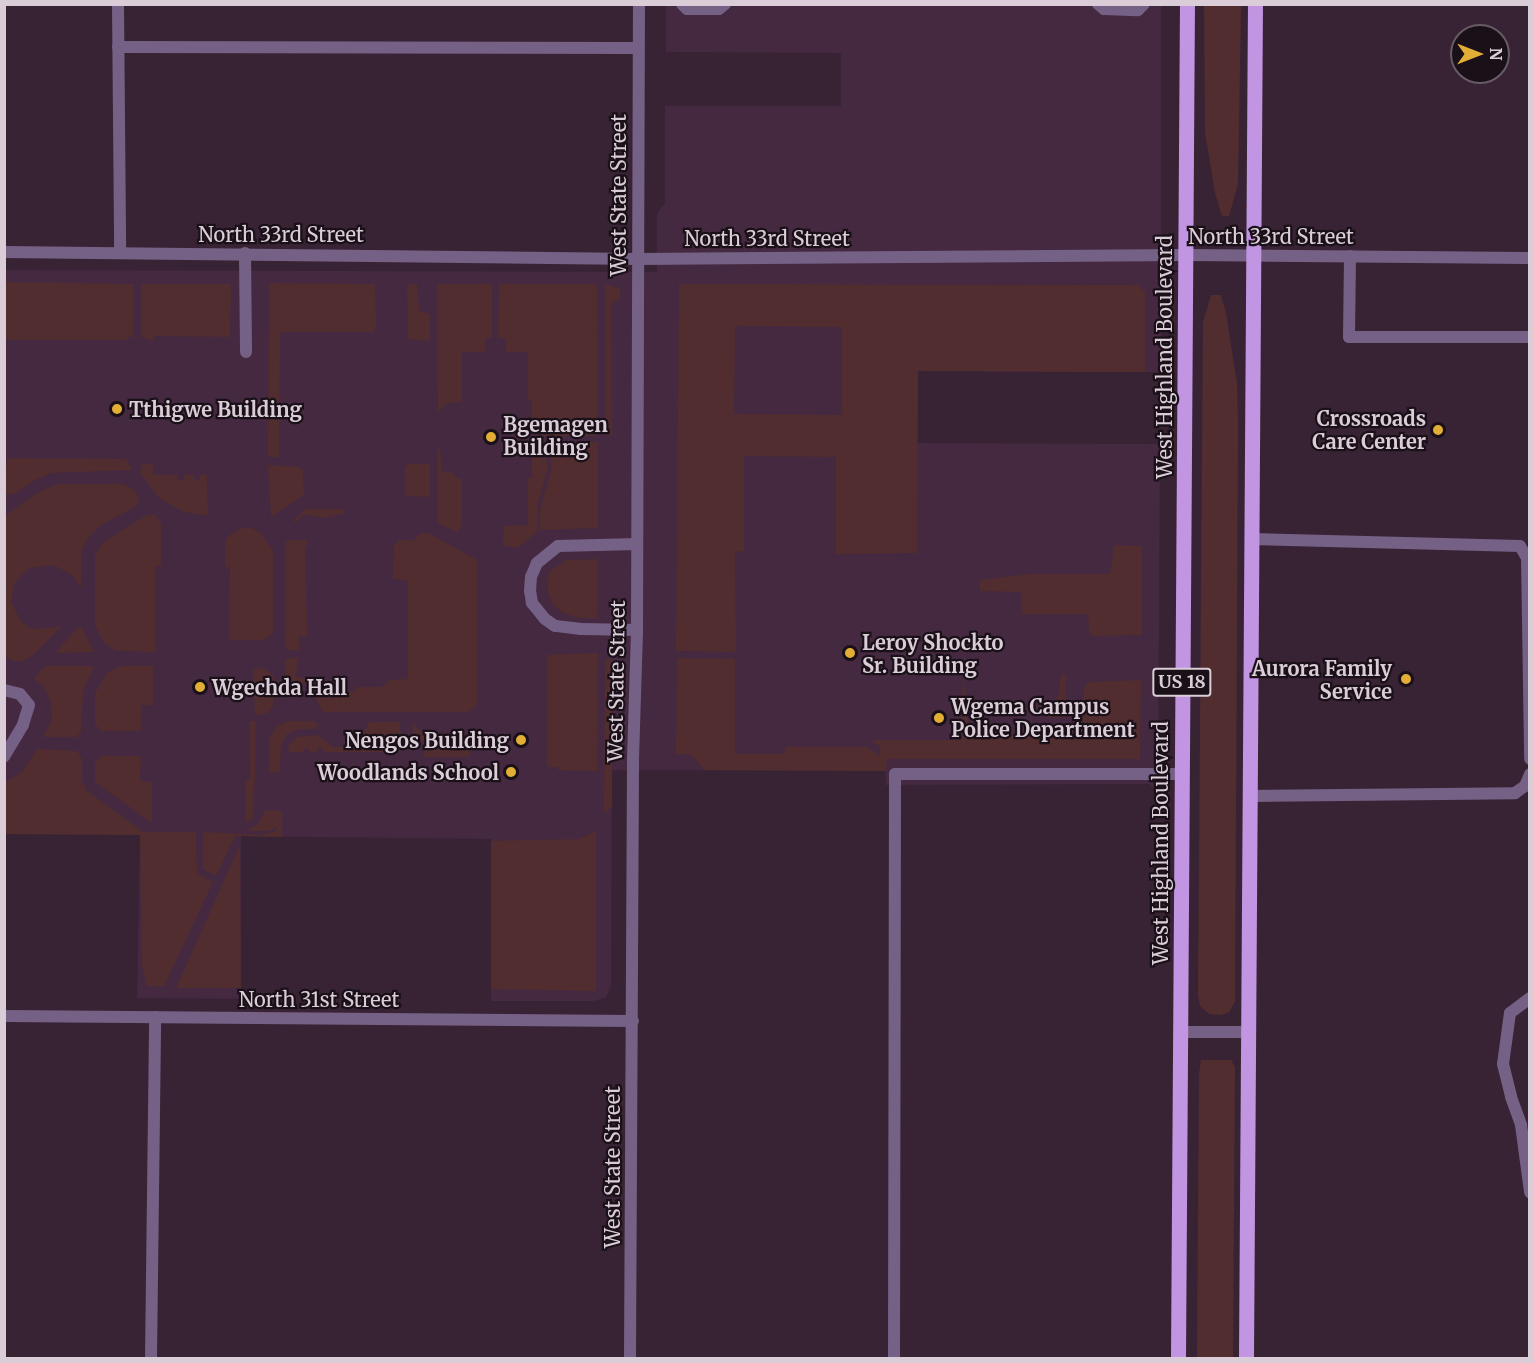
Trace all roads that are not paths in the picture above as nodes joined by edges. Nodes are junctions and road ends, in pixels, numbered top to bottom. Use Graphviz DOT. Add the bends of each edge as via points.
graph roads {
  1 [pos="118,4"];
  2 [pos="639,4"];
  3 [pos="682,4"];
  4 [pos="725,4"];
  5 [pos="1098,4"];
  6 [pos="1144,4"];
  7 [pos="1187,4"];
  8 [pos="1255,4"];
  9 [pos="118,47"];
  10 [pos="637,48"];
  11 [pos="4,252"];
  12 [pos="120,253"];
  13 [pos="245,253"];
  14 [pos="1186,255"];
  15 [pos="1254,256"];
  16 [pos="1350,256"];
  17 [pos="1530,258"];
  18 [pos="637,259"];
  19 [pos="1530,337"];
  20 [pos="246,352"];
  21 [pos="1252,539"];
  22 [pos="637,544"];
  23 [pos="637,630"];
  24 [pos="4,690"];
  25 [pos="4,757"];
  26 [pos="1530,759"];
  27 [pos="1181,774"];
  28 [pos="1530,774"];
  29 [pos="1250,796"];
  30 [pos="1530,998"];
  31 [pos="4,1016"];
  32 [pos="155,1017"];
  33 [pos="633,1021"];
  34 [pos="1180,1032"];
  35 [pos="1249,1032"];
  36 [pos="1530,1192"];
  37 [pos="151,1359"];
  38 [pos="630,1359"];
  39 [pos="894,1359"];
  40 [pos="1178,1359"];
  41 [pos="1246,1359"];
  1 -- 9 [label="street"];
  2 -- 10 [label="street, West State Street"];
  3 -- 4 [label="street" via="687,9 719,9"];
  5 -- 6 [label="street" via="1104,9 1129,10 1138,10"];
  7 -- 14 [label="main road, West Highland Boulevard / US 18"];
  8 -- 15 [label="main road"];
  9 -- 10 [label="street"];
  9 -- 12 [label="street"];
  10 -- 18 [label="street, West State Street"];
  11 -- 12 [label="street, North 33rd Street"];
  12 -- 13 [label="street, North 33rd Street"];
  13 -- 18 [label="street, North 33rd Street"];
  13 -- 20 [label="street"];
  14 -- 15 [label="street, North 33rd Street"];
  14 -- 18 [label="street, North 33rd Street"];
  14 -- 27 [label="main road, West Highland Boulevard / US 18"];
  15 -- 16 [label="street, North 33rd Street"];
  15 -- 21 [label="main road"];
  16 -- 17 [label="street, North 33rd Street"];
  16 -- 19 [label="street" via="1349,337"];
  18 -- 22 [label="street, West State Street"];
  21 -- 26 [label="street" via="1520,546 1527,558"];
  21 -- 29 [label="main road"];
  22 -- 23 [label="street, West State Street"];
  22 -- 23 [label="street" via="558,546 537,563 530,591 532,603 555,626"];
  23 -- 33 [label="street, West State Street"];
  24 -- 25 [label="street" via="20,694 29,705 23,725"];
  27 -- 34 [label="main road, West Highland Boulevard / US 18"];
  27 -- 39 [label="street" via="895,774"];
  28 -- 29 [label="street" via="1525,786 1515,793"];
  29 -- 35 [label="main road"];
  30 -- 36 [label="street" via="1510,1013 1503,1064 1521,1125"];
  31 -- 32 [label="street, North 31st Street"];
  32 -- 33 [label="street, North 31st Street"];
  32 -- 37 [label="street"];
  33 -- 38 [label="street, West State Street"];
  34 -- 35 [label="street"];
  34 -- 40 [label="main road, West Highland Boulevard / US 18"];
  35 -- 41 [label="main road"];
}
